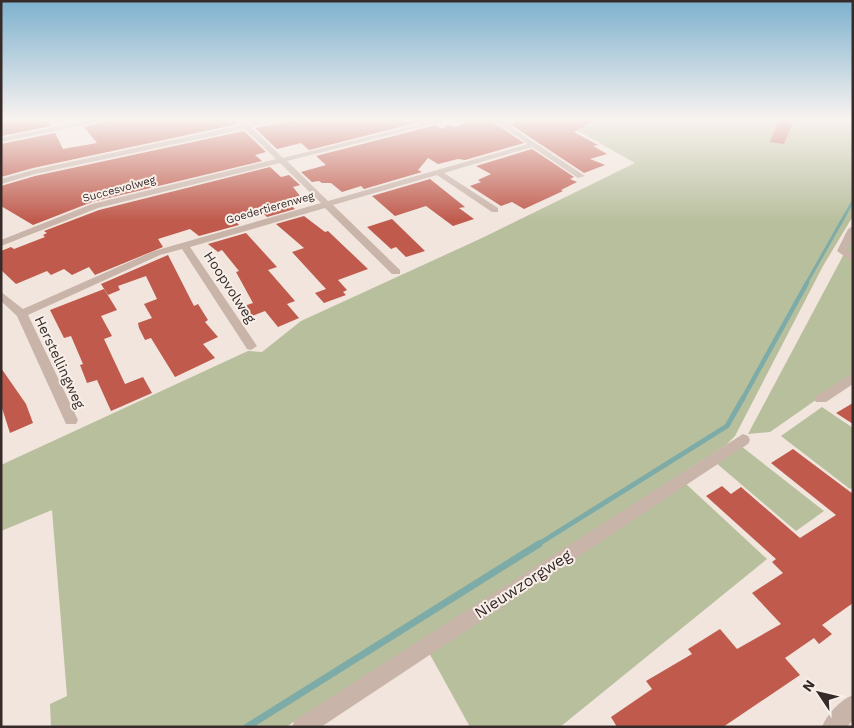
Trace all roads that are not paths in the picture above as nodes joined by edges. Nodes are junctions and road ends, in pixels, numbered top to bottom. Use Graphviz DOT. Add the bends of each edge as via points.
graph roads {
  1 [pos="123,153"];
  2 [pos="274,153"];
  3 [pos="314,153"];
  4 [pos="502,153"];
  5 [pos="546,153"];
  6 [pos="282,161"];
  7 [pos="437,172"];
  8 [pos="581,176"];
  9 [pos="1,182"];
  10 [pos="326,204"];
  11 [pos="495,210"];
  12 [pos="853,229"];
  13 [pos="1,243"];
  14 [pos="184,245"];
  15 [pos="853,259"];
  16 [pos="396,272"];
  17 [pos="1,295"];
  18 [pos="22,314"];
  19 [pos="250,346"];
  20 [pos="853,378"];
  21 [pos="822,399"];
  22 [pos="71,420"];
  23 [pos="743,440"];
  24 [pos="853,705"];
  25 [pos="302,727"];
  26 [pos="832,727"];
  1 -- 9 [label="street"];
  2 -- 6 [label="street"];
  3 -- 6 [label="street, Succesvolweg"];
  4 -- 7 [label="street, Goedertierenweg"];
  5 -- 8 [label="street"];
  6 -- 10 [label="street"];
  6 -- 13 [label="street, Succesvolweg" via="94,206"];
  7 -- 10 [label="street, Goedertierenweg"];
  7 -- 11 [label="street"];
  10 -- 14 [label="street, Goedertierenweg"];
  10 -- 16 [label="street"];
  12 -- 15 [label="street" via="842,251"];
  14 -- 18 [label="street, Goedertierenweg" via="126,266"];
  14 -- 19 [label="street, Hoopvolweg"];
  17 -- 18 [label="street, Herstellingweg"];
  18 -- 22 [label="street, Herstellingweg"];
  20 -- 21 [label="street"];
  23 -- 25 [label="street, Nieuwzorgweg"];
  24 -- 26 [label="street"];
}
